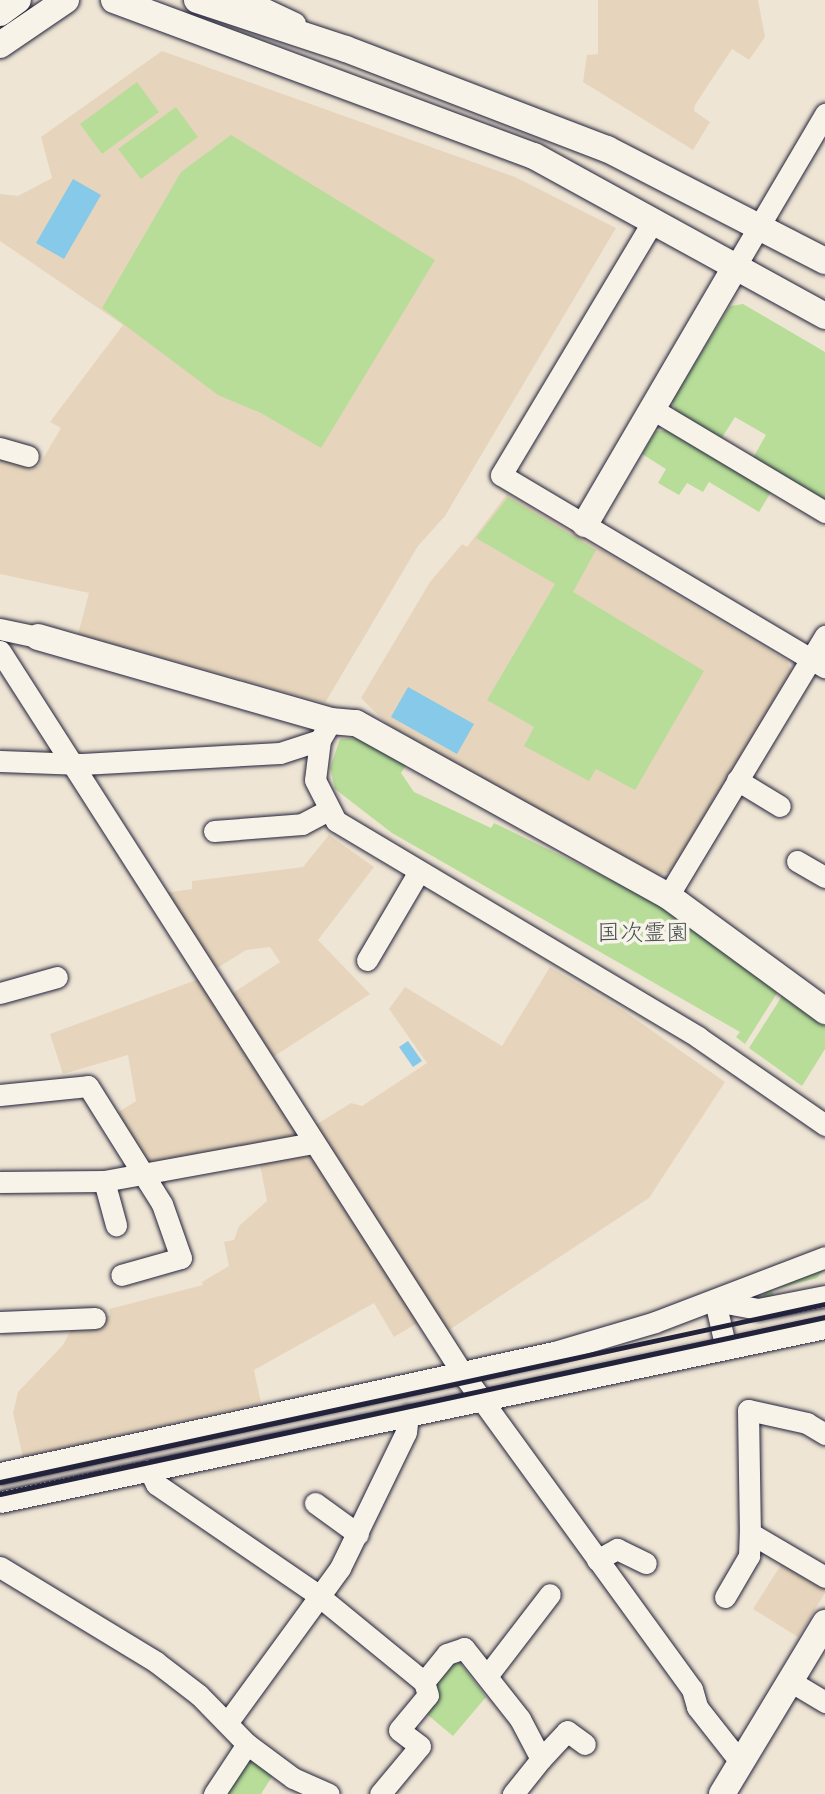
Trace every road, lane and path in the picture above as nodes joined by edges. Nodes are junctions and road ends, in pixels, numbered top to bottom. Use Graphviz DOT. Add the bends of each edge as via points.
graph roads {
  1 [pos="18,0"];
  2 [pos="66,0"];
  3 [pos="114,0"];
  4 [pos="197,0"];
  5 [pos="246,0"];
  6 [pos="0,13"];
  7 [pos="0,45"];
  8 [pos="346,50"];
  9 [pos="825,114"];
  10 [pos="653,221"];
  11 [pos="757,225"];
  12 [pos="825,261"];
  13 [pos="735,267"];
  14 [pos="825,316"];
  15 [pos="654,410"];
  16 [pos="0,448"];
  17 [pos="29,456"];
  18 [pos="825,512"];
  19 [pos="585,524"];
  20 [pos="0,629"];
  21 [pos="825,636"];
  22 [pos="38,637"];
  23 [pos="0,651"];
  24 [pos="818,663"];
  25 [pos="325,730"];
  26 [pos="0,761"];
  27 [pos="71,763"];
  28 [pos="737,780"];
  29 [pos="780,806"];
  30 [pos="328,810"];
  31 [pos="214,831"];
  32 [pos="797,861"];
  33 [pos="418,873"];
  34 [pos="825,877"];
  35 [pos="668,896"];
  36 [pos="367,960"];
  37 [pos="57,977"];
  38 [pos="0,993"];
  39 [pos="825,1010"];
  40 [pos="0,1095"];
  41 [pos="825,1125"];
  42 [pos="314,1143"];
  43 [pos="144,1174"];
  44 [pos="104,1181"];
  45 [pos="0,1182"];
  46 [pos="116,1225"];
  47 [pos="825,1257"];
  48 [pos="121,1275"];
  49 [pos="825,1296"];
  50 [pos="715,1301"];
  51 [pos="95,1318"];
  52 [pos="0,1322"];
  53 [pos="825,1328"];
  54 [pos="726,1349"];
  55 [pos="463,1374"];
  56 [pos="483,1403"];
  57 [pos="315,1406"];
  58 [pos="408,1415"];
  59 [pos="321,1433"];
  60 [pos="825,1434"];
  61 [pos="149,1470"];
  62 [pos="0,1473"];
  63 [pos="0,1502"];
  64 [pos="315,1503"];
  65 [pos="750,1533"];
  66 [pos="358,1534"];
  67 [pos="597,1560"];
  68 [pos="646,1563"];
  69 [pos="0,1567"];
  70 [pos="825,1577"];
  71 [pos="551,1594"];
  72 [pos="725,1597"];
  73 [pos="321,1599"];
  74 [pos="825,1623"];
  75 [pos="487,1676"];
  76 [pos="790,1681"];
  77 [pos="424,1682"];
  78 [pos="825,1702"];
  79 [pos="228,1723"];
  80 [pos="247,1744"];
  81 [pos="585,1744"];
  82 [pos="541,1759"];
  83 [pos="741,1763"];
  84 [pos="214,1794"];
  85 [pos="329,1794"];
  86 [pos="380,1794"];
  87 [pos="513,1794"];
  88 [pos="722,1794"];
  1 -- 6 [label="street"];
  2 -- 7 [label="street"];
  3 -- 10 [label="street" via="490,138 576,176"];
  4 -- 8 [label="street"];
  5 -- 8 [label="street"];
  8 -- 11 [label="street" via="607,149"];
  9 -- 11 [label="street"];
  10 -- 13 [label="street"];
  10 -- 19 [label="street" via="501,475"];
  11 -- 12 [label="street"];
  11 -- 13 [label="street"];
  13 -- 14 [label="street"];
  13 -- 15 [label="street"];
  15 -- 18 [label="street"];
  15 -- 19 [label="street"];
  16 -- 17 [label="street"];
  19 -- 24 [label="street"];
  20 -- 22 [label="street"];
  21 -- 24 [label="street"];
  22 -- 25 [label="street"];
  23 -- 27 [label="street"];
  24 -- 28 [label="street"];
  25 -- 27 [label="street" via="280,753"];
  25 -- 30 [label="street" via="316,780"];
  25 -- 35 [label="street" via="356,723"];
  26 -- 27 [label="street"];
  27 -- 42 [label="street"];
  28 -- 29 [label="street"];
  28 -- 35 [label="street"];
  30 -- 31 [label="street" via="302,824"];
  30 -- 33 [label="street" via="359,838"];
  32 -- 34 [label="street"];
  33 -- 36 [label="street"];
  33 -- 41 [label="street" via="690,1032"];
  35 -- 39 [label="street"];
  37 -- 38 [label="street"];
  40 -- 43 [label="street" via="88,1086"];
  42 -- 43 [label="street"];
  42 -- 55 [label="street"];
  43 -- 44 [label="street"];
  43 -- 48 [label="street" via="174,1227 181,1258"];
  44 -- 45 [label="street"];
  44 -- 46 [label="street"];
  47 -- 50 [label="street"];
  49 -- 50 [label="street" via="758,1309"];
  50 -- 54 [label="street"];
  50 -- 55 [label="street" via="567,1348"];
  51 -- 52 [label="street"];
  53 -- 54 [label="street"];
  54 -- 56 [label="street"];
  55 -- 56 [label="street"];
  55 -- 57 [label="street"];
  56 -- 58 [label="street"];
  56 -- 67 [label="street"];
  57 -- 59 [label="street"];
  57 -- 62 [label="street"];
  58 -- 59 [label="street"];
  58 -- 66 [label="street" via="406,1432"];
  59 -- 61 [label="street"];
  60 -- 65 [label="street" via="807,1423 748,1410"];
  61 -- 63 [label="street"];
  61 -- 73 [label="street" via="156,1484"];
  64 -- 66 [label="street"];
  65 -- 70 [label="street"];
  65 -- 72 [label="street" via="748,1556"];
  66 -- 73 [label="street"];
  67 -- 68 [label="street" via="617,1549"];
  67 -- 83 [label="street"];
  69 -- 79 [label="street" via="156,1662"];
  71 -- 75 [label="street"];
  73 -- 77 [label="street"];
  73 -- 79 [label="street"];
  74 -- 76 [label="street"];
  75 -- 77 [label="street" via="464,1648 447,1654"];
  75 -- 82 [label="street" via="520,1719"];
  76 -- 78 [label="street"];
  76 -- 83 [label="street"];
  77 -- 86 [label="street" via="428,1695 399,1730 420,1746"];
  79 -- 80 [label="street"];
  80 -- 84 [label="street"];
  80 -- 85 [label="street" via="293,1778"];
  81 -- 82 [label="street" via="567,1731"];
  82 -- 87 [label="street"];
  83 -- 88 [label="street"];
}
